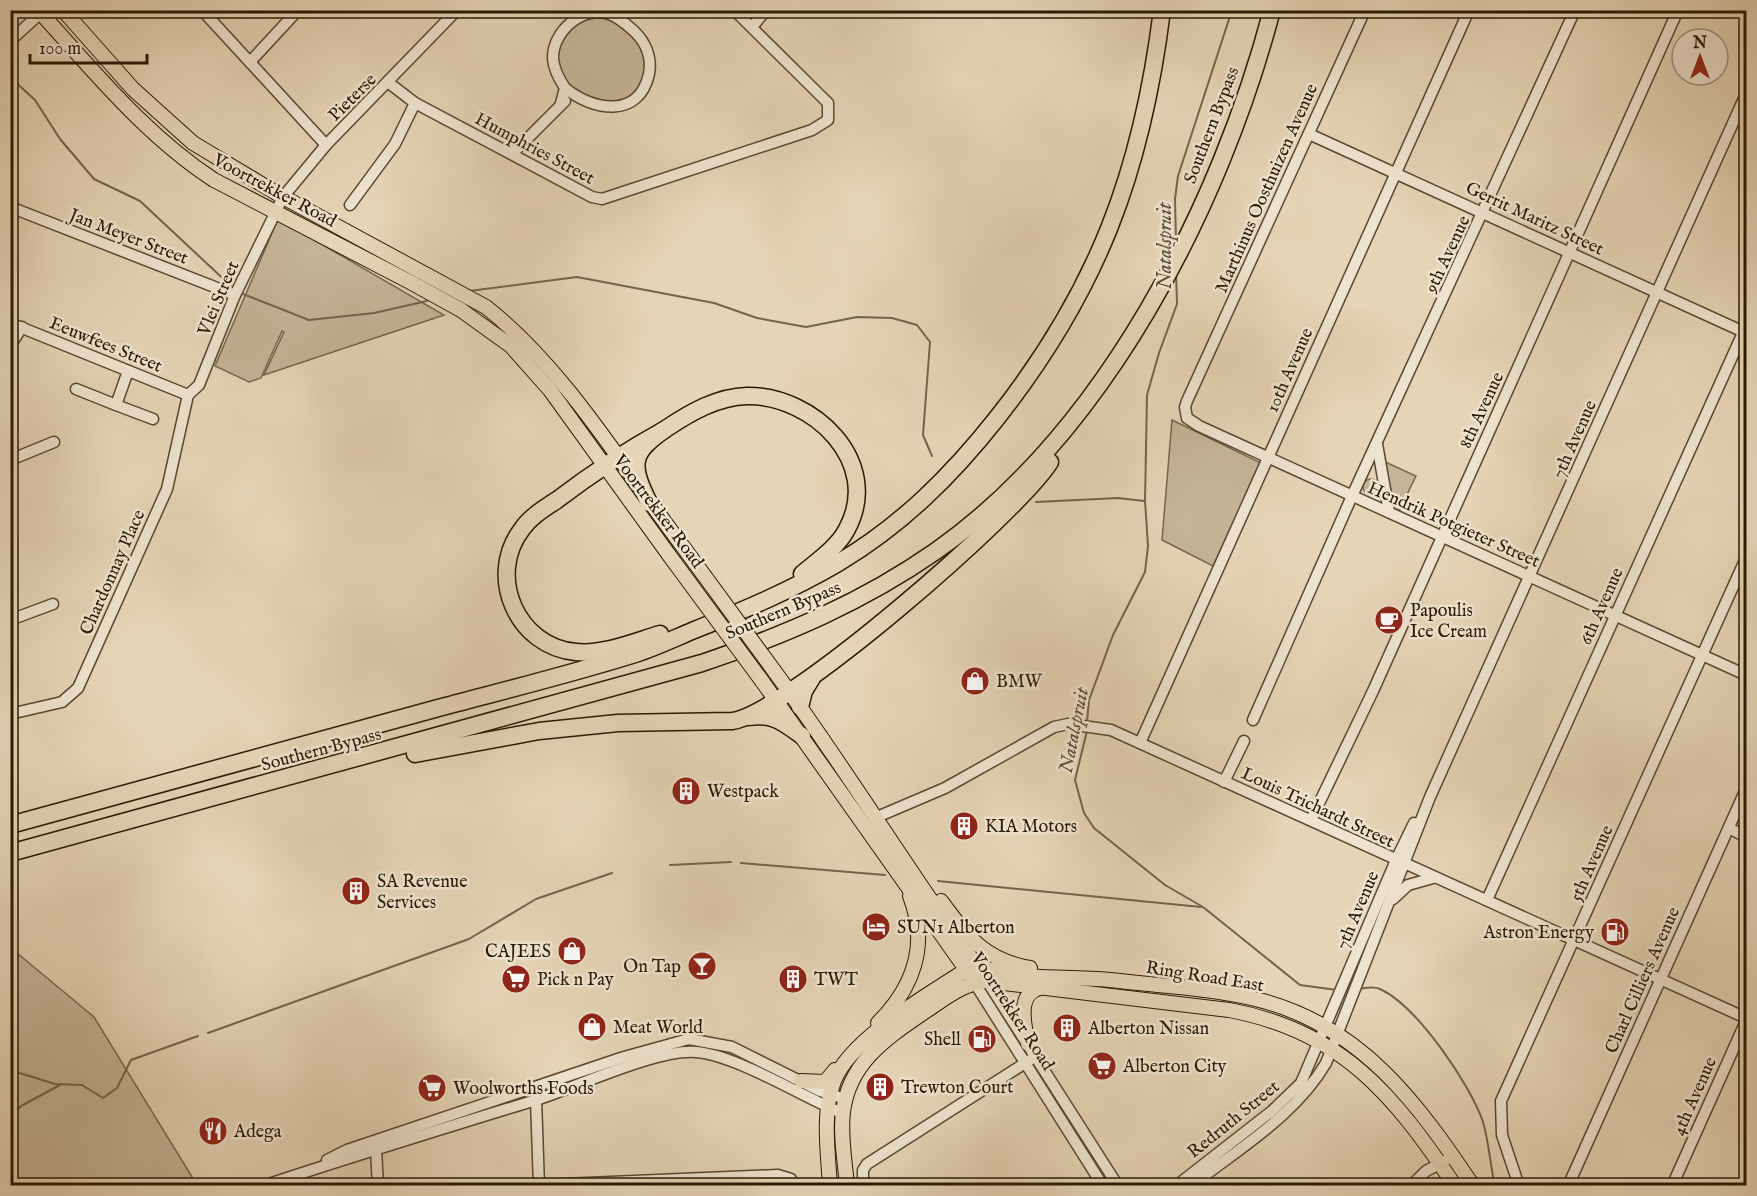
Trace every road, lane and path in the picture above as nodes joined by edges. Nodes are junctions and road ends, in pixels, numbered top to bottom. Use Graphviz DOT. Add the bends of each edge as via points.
graph roads {
  1 [pos="63,10"];
  2 [pos="202,10"];
  3 [pos="298,10"];
  4 [pos="457,10"];
  5 [pos="734,10"];
  6 [pos="766,10"];
  7 [pos="1162,10"];
  8 [pos="1272,10"];
  9 [pos="1365,10"];
  10 [pos="1469,10"];
  11 [pos="1575,10"];
  12 [pos="1678,10"];
  13 [pos="41,12"];
  14 [pos="752,27"];
  15 [pos="10,41"];
  16 [pos="250,62"];
  17 [pos="389,83"];
  18 [pos="565,88"];
  19 [pos="1746,94"];
  20 [pos="576,97"];
  21 [pos="415,103"];
  22 [pos="561,103"];
  23 [pos="1309,134"];
  24 [pos="326,145"];
  25 [pos="512,154"];
  26 [pos="1396,173"];
  27 [pos="283,197"];
  28 [pos="350,205"];
  29 [pos="10,207"];
  30 [pos="275,211"];
  31 [pos="1484,213"];
  32 [pos="1570,251"];
  33 [pos="1657,293"];
  34 [pos="235,296"];
  35 [pos="10,322"];
  36 [pos="22,327"];
  37 [pos="1746,330"];
  38 [pos="10,346"];
  39 [pos="128,371"];
  40 [pos="1197,379"];
  41 [pos="76,389"];
  42 [pos="189,395"];
  43 [pos="1087,404"];
  44 [pos="116,405"];
  45 [pos="153,419"];
  46 [pos="664,430"];
  47 [pos="54,442"];
  48 [pos="1377,444"];
  49 [pos="1268,456"];
  50 [pos="10,460"];
  51 [pos="609,461"];
  52 [pos="1361,477"];
  53 [pos="1383,478"];
  54 [pos="1352,496"];
  55 [pos="649,503"];
  56 [pos="1389,512"];
  57 [pos="1442,536"];
  58 [pos="1746,558"];
  59 [pos="1529,576"];
  60 [pos="784,591"];
  61 [pos="53,604"];
  62 [pos="742,611"];
  63 [pos="1615,616"];
  64 [pos="10,620"];
  65 [pos="1703,655"];
  66 [pos="816,673"];
  67 [pos="1746,675"];
  68 [pos="783,696"];
  69 [pos="800,707"];
  70 [pos="10,714"];
  71 [pos="748,717"];
  72 [pos="1253,720"];
  73 [pos="802,736"];
  74 [pos="1244,741"];
  75 [pos="1140,744"];
  76 [pos="1224,782"];
  77 [pos="264,785"];
  78 [pos="1746,789"];
  79 [pos="878,818"];
  80 [pos="1311,820"];
  81 [pos="10,825"];
  82 [pos="1729,828"];
  83 [pos="1746,837"];
  84 [pos="10,853"];
  85 [pos="1400,862"];
  86 [pos="1437,878"];
  87 [pos="908,888"];
  88 [pos="930,893"];
  89 [pos="1487,900"];
  90 [pos="1388,906"];
  91 [pos="1574,940"];
  92 [pos="971,968"];
  93 [pos="1079,977"];
  94 [pos="1660,980"];
  95 [pos="981,981"];
  96 [pos="1053,987"];
  97 [pos="1342,1004"];
  98 [pos="1746,1019"];
  99 [pos="1332,1031"];
  100 [pos="863,1041"];
  101 [pos="1327,1045"];
  102 [pos="1030,1054"];
  103 [pos="846,1058"];
  104 [pos="801,1081"];
  105 [pos="536,1099"];
  106 [pos="829,1100"];
  107 [pos="844,1106"];
  108 [pos="1089,1140"];
  109 [pos="1079,1147"];
  110 [pos="376,1150"];
  111 [pos="1453,1156"];
  112 [pos="1440,1164"];
  113 [pos="296,1174"];
  114 [pos="791,1179"];
  115 [pos="263,1185"];
  116 [pos="378,1185"];
  117 [pos="539,1185"];
  118 [pos="830,1185"];
  119 [pos="847,1185"];
  120 [pos="863,1185"];
  121 [pos="1103,1185"];
  122 [pos="1118,1185"];
  123 [pos="1176,1185"];
  124 [pos="1191,1185"];
  125 [pos="1410,1185"];
  126 [pos="1455,1185"];
  127 [pos="1473,1185"];
  128 [pos="1519,1185"];
  129 [pos="1568,1185"];
  130 [pos="1672,1185"];
  1 -- 27 [label="main road, Voortrekker Road" via="162,116 193,143"];
  2 -- 16 [label="street"];
  3 -- 16 [label="street"];
  4 -- 17 [label="street, Pieterse"];
  5 -- 14 [label="street"];
  6 -- 14 [label="street"];
  7 -- 60 [label="highway, Southern Bypass" via="1144,119 1117,212 1081,292 1033,372 956,467 914,510 837,564"];
  8 -- 43 [label="highway, Southern Bypass" via="1250,81 1181,248 1139,325"];
  9 -- 23 [label="street, Marthinus Oosthuizen Avenue"];
  10 -- 26 [label="street, 10th Avenue"];
  11 -- 31 [label="street, 9th Avenue"];
  12 -- 32 [label="street, 8th Avenue"];
  13 -- 15 [label="street"];
  13 -- 30 [label="main road, Voortrekker Road" via="127,108 191,165"];
  14 -- 25 [label="street, Humphries Street" via="828,103 828,120 812,130 602,199"];
  16 -- 24 [label="street"];
  17 -- 21 [label="street, Humphries Street"];
  17 -- 24 [label="street, Pieterse"];
  18 -- 20 [label="street"];
  18 -- 20 [label="street" via="553,60 554,47 566,27 584,14 596,12 608,13 629,27 645,44 649,55 644,87 633,100 609,108"];
  18 -- 22 [label="street"];
  19 -- 33 [label="street, 7th Avenue"];
  20 -- 22 [label="street"];
  21 -- 25 [label="street, Humphries Street"];
  21 -- 28 [label="street" via="395,144"];
  22 -- 25 [label="street"];
  23 -- 26 [label="street, Gerrit Maritz Street"];
  23 -- 40 [label="street, Marthinus Oosthuizen Avenue"];
  24 -- 27 [label="street, Pieterse"];
  26 -- 31 [label="street, Gerrit Maritz Street"];
  26 -- 49 [label="street, 10th Avenue"];
  27 -- 30 [label="street, Pieterse"];
  27 -- 51 [label="main road, Voortrekker Road" via="486,307 538,353"];
  29 -- 34 [label="street, Jan Meyer Street"];
  30 -- 34 [label="street, Vlei Street"];
  30 -- 51 [label="main road, Voortrekker Road" via="451,304 512,346"];
  31 -- 32 [label="street, Gerrit Maritz Street"];
  31 -- 48 [label="street, 9th Avenue"];
  32 -- 33 [label="street, Gerrit Maritz Street"];
  32 -- 57 [label="street, 8th Avenue"];
  33 -- 37 [label="street, Gerrit Maritz Street"];
  33 -- 59 [label="street, 7th Avenue"];
  34 -- 42 [label="street, Vlei Street" via="199,386"];
  35 -- 36 [label="street, Eeuwfees Street"];
  36 -- 38 [label="street"];
  36 -- 39 [label="street, Eeuwfees Street"];
  37 -- 63 [label="street, 6th Avenue"];
  39 -- 42 [label="street, Eeuwfees Street"];
  39 -- 44 [label="street"];
  40 -- 49 [label="street, Hendrik Potgieter Street" via="1185,407 1187,418"];
  41 -- 44 [label="street"];
  42 -- 70 [label="street, Chardonnay Place" via="167,489 78,688 62,702"];
  43 -- 66 [label="highway" via="1046,468 986,531"];
  43 -- 77 [label="highway, Southern Bypass" via="1030,469 938,550 897,577 803,626 702,663"];
  44 -- 45 [label="street"];
  46 -- 51 [label="highway"];
  46 -- 55 [label="highway" via="637,456 636,478"];
  46 -- 60 [label="highway" via="718,401 766,397 803,408 839,442 854,468 857,500 853,516 835,545"];
  47 -- 50 [label="street"];
  48 -- 52 [label="street, 9th Avenue"];
  48 -- 53 [label="street"];
  49 -- 54 [label="street, Hendrik Potgieter Street"];
  49 -- 75 [label="street, 10th Avenue"];
  51 -- 55 [label="main road, Voortrekker Road"];
  51 -- 62 [label="highway" via="533,517 513,543 507,563 507,585 516,613 526,628 552,648 579,653"];
  51 -- 68 [label="main road, Voortrekker Road, bridge" via="669,555 762,681"];
  52 -- 53 [label="street"];
  52 -- 54 [label="street, 9th Avenue"];
  53 -- 56 [label="street"];
  54 -- 56 [label="street, Hendrik Potgieter Street"];
  54 -- 72 [label="street, 9th Avenue"];
  55 -- 68 [label="main road, Voortrekker Road, bridge" via="775,672"];
  56 -- 57 [label="street, Hendrik Potgieter Street"];
  57 -- 59 [label="street, Hendrik Potgieter Street"];
  57 -- 80 [label="street, 8th Avenue"];
  58 -- 65 [label="street, 5th Avenue"];
  59 -- 63 [label="street, Hendrik Potgieter Street"];
  59 -- 85 [label="street, 7th Avenue"];
  60 -- 62 [label="highway, Southern Bypass"];
  61 -- 64 [label="street"];
  62 -- 81 [label="highway, Southern Bypass" via="638,653"];
  63 -- 65 [label="street, Hendrik Potgieter Street"];
  63 -- 89 [label="street, 6th Avenue"];
  65 -- 67 [label="street, Hendrik Potgieter Street"];
  65 -- 91 [label="street, 5th Avenue"];
  66 -- 68 [label="highway"];
  66 -- 69 [label="highway" via="805,687"];
  68 -- 69 [label="main road, Voortrekker Road"];
  68 -- 71 [label="highway"];
  68 -- 73 [label="main road, Voortrekker Road"];
  69 -- 79 [label="main road, Voortrekker Road"];
  71 -- 73 [label="highway" via="777,718"];
  71 -- 77 [label="highway" via="732,721 618,723 499,736"];
  73 -- 87 [label="main road, Voortrekker Road"];
  74 -- 76 [label="street"];
  75 -- 76 [label="street, Louis Trichardt Street"];
  75 -- 79 [label="street, Louis Trichardt Street" via="1107,729 1068,724 1049,730 979,771"];
  76 -- 80 [label="street, Louis Trichardt Street"];
  77 -- 84 [label="highway, Southern Bypass"];
  78 -- 82 [label="street, Charl Cilliers Avenue"];
  79 -- 88 [label="main road, Voortrekker Road"];
  79 -- 88 [label="main road" via="912,861"];
  80 -- 85 [label="street, Louis Trichardt Street"];
  82 -- 83 [label="street"];
  82 -- 94 [label="street, Charl Cilliers Avenue"];
  85 -- 86 [label="street, Louis Trichardt Street"];
  85 -- 90 [label="street, 7th Avenue"];
  85 -- 97 [label="street, 7th Avenue" via="1348,973"];
  86 -- 89 [label="street, Louis Trichardt Street"];
  86 -- 90 [label="street" via="1408,885"];
  87 -- 92 [label="main road, Voortrekker Road"];
  87 -- 100 [label="main road" via="918,932 912,976 900,999"];
  88 -- 92 [label="main road, Voortrekker Road"];
  88 -- 93 [label="main road" via="987,953 1012,964"];
  89 -- 91 [label="street, Louis Trichardt Street"];
  90 -- 97 [label="street, 7th Avenue" via="1360,975"];
  91 -- 94 [label="street, Louis Trichardt Street"];
  91 -- 128 [label="street, 5th Avenue" via="1501,1101 1502,1135"];
  92 -- 93 [label="main road, Ring Road East" via="1042,977"];
  92 -- 95 [label="main road, Voortrekker Road"];
  92 -- 100 [label="main road"];
  93 -- 99 [label="main road, Ring Road East" via="1236,995 1288,1010"];
  94 -- 98 [label="street, Louis Trichardt Street"];
  94 -- 129 [label="street, Charl Cilliers Avenue"];
  95 -- 96 [label="main road, Ring Road East"];
  95 -- 102 [label="street, Voortrekker Road"];
  95 -- 102 [label="street, Voortrekker Road"];
  95 -- 107 [label="main road" via="951,994 873,1049 861,1062"];
  96 -- 101 [label="main road, Ring Road East" via="1253,1014"];
  96 -- 102 [label="main road" via="1041,987 1028,996 1023,1014"];
  97 -- 99 [label="street"];
  98 -- 130 [label="street, 4th Avenue"];
  99 -- 101 [label="street"];
  99 -- 111 [label="main road, Ring Road East" via="1394,1079"];
  100 -- 103 [label="main road"];
  101 -- 112 [label="main road, Ring Road East" via="1368,1074"];
  101 -- 123 [label="street, Redruth Street" via="1287,1098"];
  101 -- 124 [label="street" via="1318,1076 1294,1104"];
  102 -- 108 [label="street, Voortrekker Road"];
  102 -- 109 [label="street, Voortrekker Road"];
  102 -- 120 [label="street" via="862,1170"];
  103 -- 104 [label="main road" via="825,1082"];
  103 -- 106 [label="main road"];
  104 -- 106 [label="street"];
  104 -- 113 [label="street" via="732,1047 689,1039 347,1150"];
  105 -- 106 [label="street" via="642,1063 694,1052 726,1060"];
  105 -- 110 [label="street"];
  105 -- 117 [label="street"];
  106 -- 107 [label="street"];
  106 -- 118 [label="main road"];
  107 -- 119 [label="main road"];
  108 -- 109 [label="street"];
  108 -- 122 [label="street, Voortrekker Road"];
  109 -- 121 [label="street, Voortrekker Road"];
  110 -- 113 [label="street"];
  110 -- 116 [label="street"];
  111 -- 112 [label="street"];
  111 -- 127 [label="main road, Ring Road East"];
  112 -- 125 [label="street"];
  112 -- 126 [label="main road, Ring Road East"];
  113 -- 115 [label="street"];
  114 -- 117 [label="street" via="778,1175"];
}
